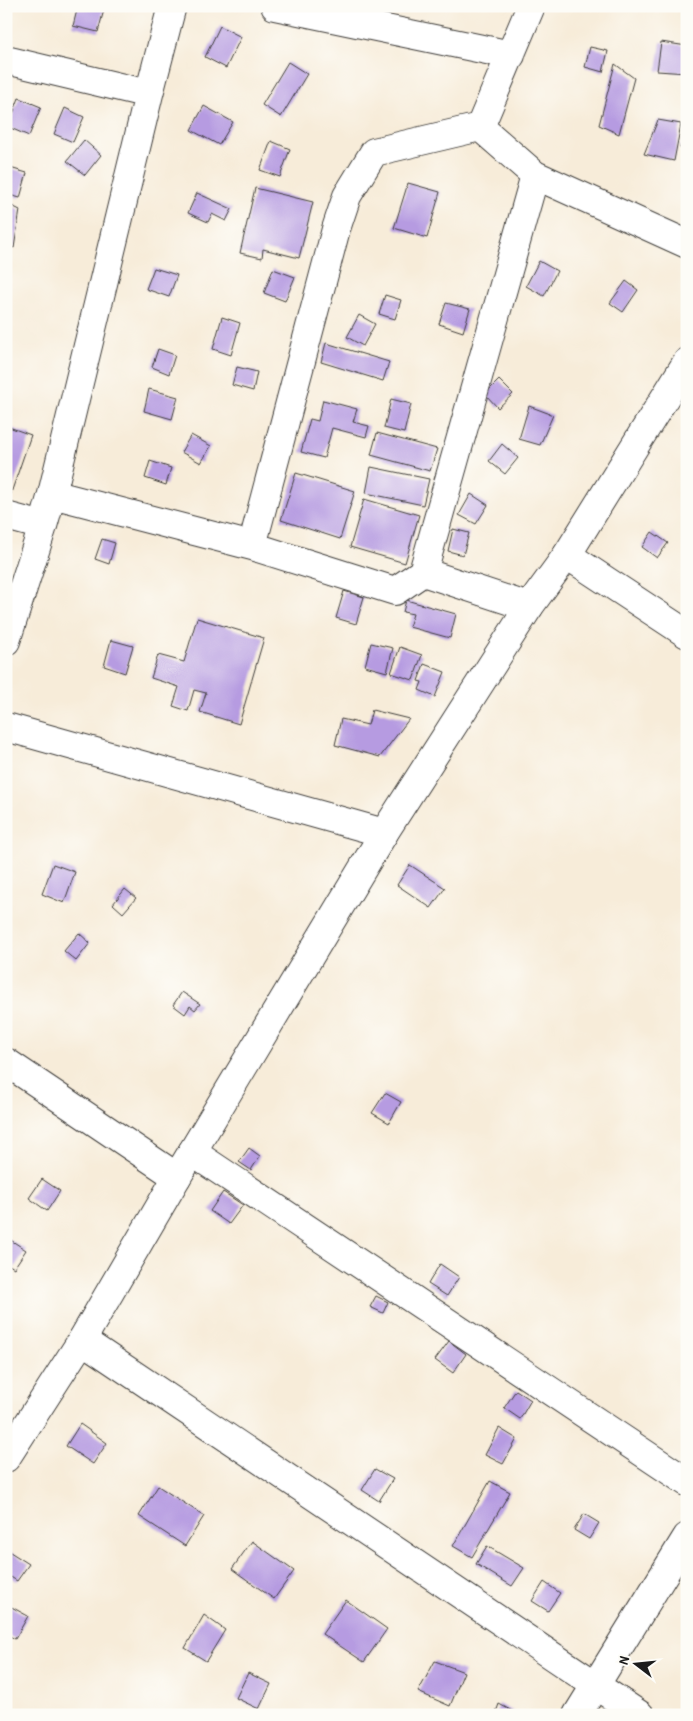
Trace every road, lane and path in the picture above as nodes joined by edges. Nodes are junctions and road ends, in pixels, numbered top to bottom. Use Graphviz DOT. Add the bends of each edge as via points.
graph roads {
  1 [pos="172,6"];
  2 [pos="275,6"];
  3 [pos="531,6"];
  4 [pos="511,55"];
  5 [pos="6,60"];
  6 [pos="149,94"];
  7 [pos="480,127"];
  8 [pos="535,176"];
  9 [pos="687,244"];
  10 [pos="687,362"];
  11 [pos="52,494"];
  12 [pos="6,516"];
  13 [pos="43,526"];
  14 [pos="252,546"];
  15 [pos="567,555"];
  16 [pos="423,572"];
  17 [pos="528,606"];
  18 [pos="687,634"];
  19 [pos="6,641"];
  20 [pos="6,727"];
  21 [pos="384,833"];
  22 [pos="6,1062"];
  23 [pos="192,1152"];
  24 [pos="177,1177"];
  25 [pos="82,1340"];
  26 [pos="6,1458"];
  27 [pos="687,1482"];
  28 [pos="687,1537"];
  29 [pos="595,1685"];
  30 [pos="577,1715"];
  31 [pos="640,1715"];
  1 -- 6 [label="street"];
  2 -- 4 [label="street"];
  3 -- 4 [label="street"];
  4 -- 7 [label="street"];
  5 -- 6 [label="street"];
  6 -- 11 [label="street"];
  7 -- 8 [label="street"];
  7 -- 14 [label="street" via="374,152 348,196 336,229"];
  8 -- 9 [label="street"];
  8 -- 16 [label="street"];
  10 -- 15 [label="street"];
  11 -- 13 [label="street"];
  11 -- 14 [label="street"];
  12 -- 13 [label="street"];
  13 -- 19 [label="street"];
  14 -- 16 [label="street" via="395,591"];
  15 -- 17 [label="street"];
  15 -- 18 [label="street"];
  16 -- 17 [label="street"];
  17 -- 21 [label="street"];
  20 -- 21 [label="street"];
  21 -- 23 [label="street"];
  22 -- 24 [label="street"];
  23 -- 24 [label="street"];
  23 -- 27 [label="street"];
  24 -- 25 [label="street"];
  25 -- 26 [label="street"];
  25 -- 29 [label="street"];
  28 -- 29 [label="street"];
  29 -- 30 [label="street"];
  29 -- 31 [label="street"];
}
